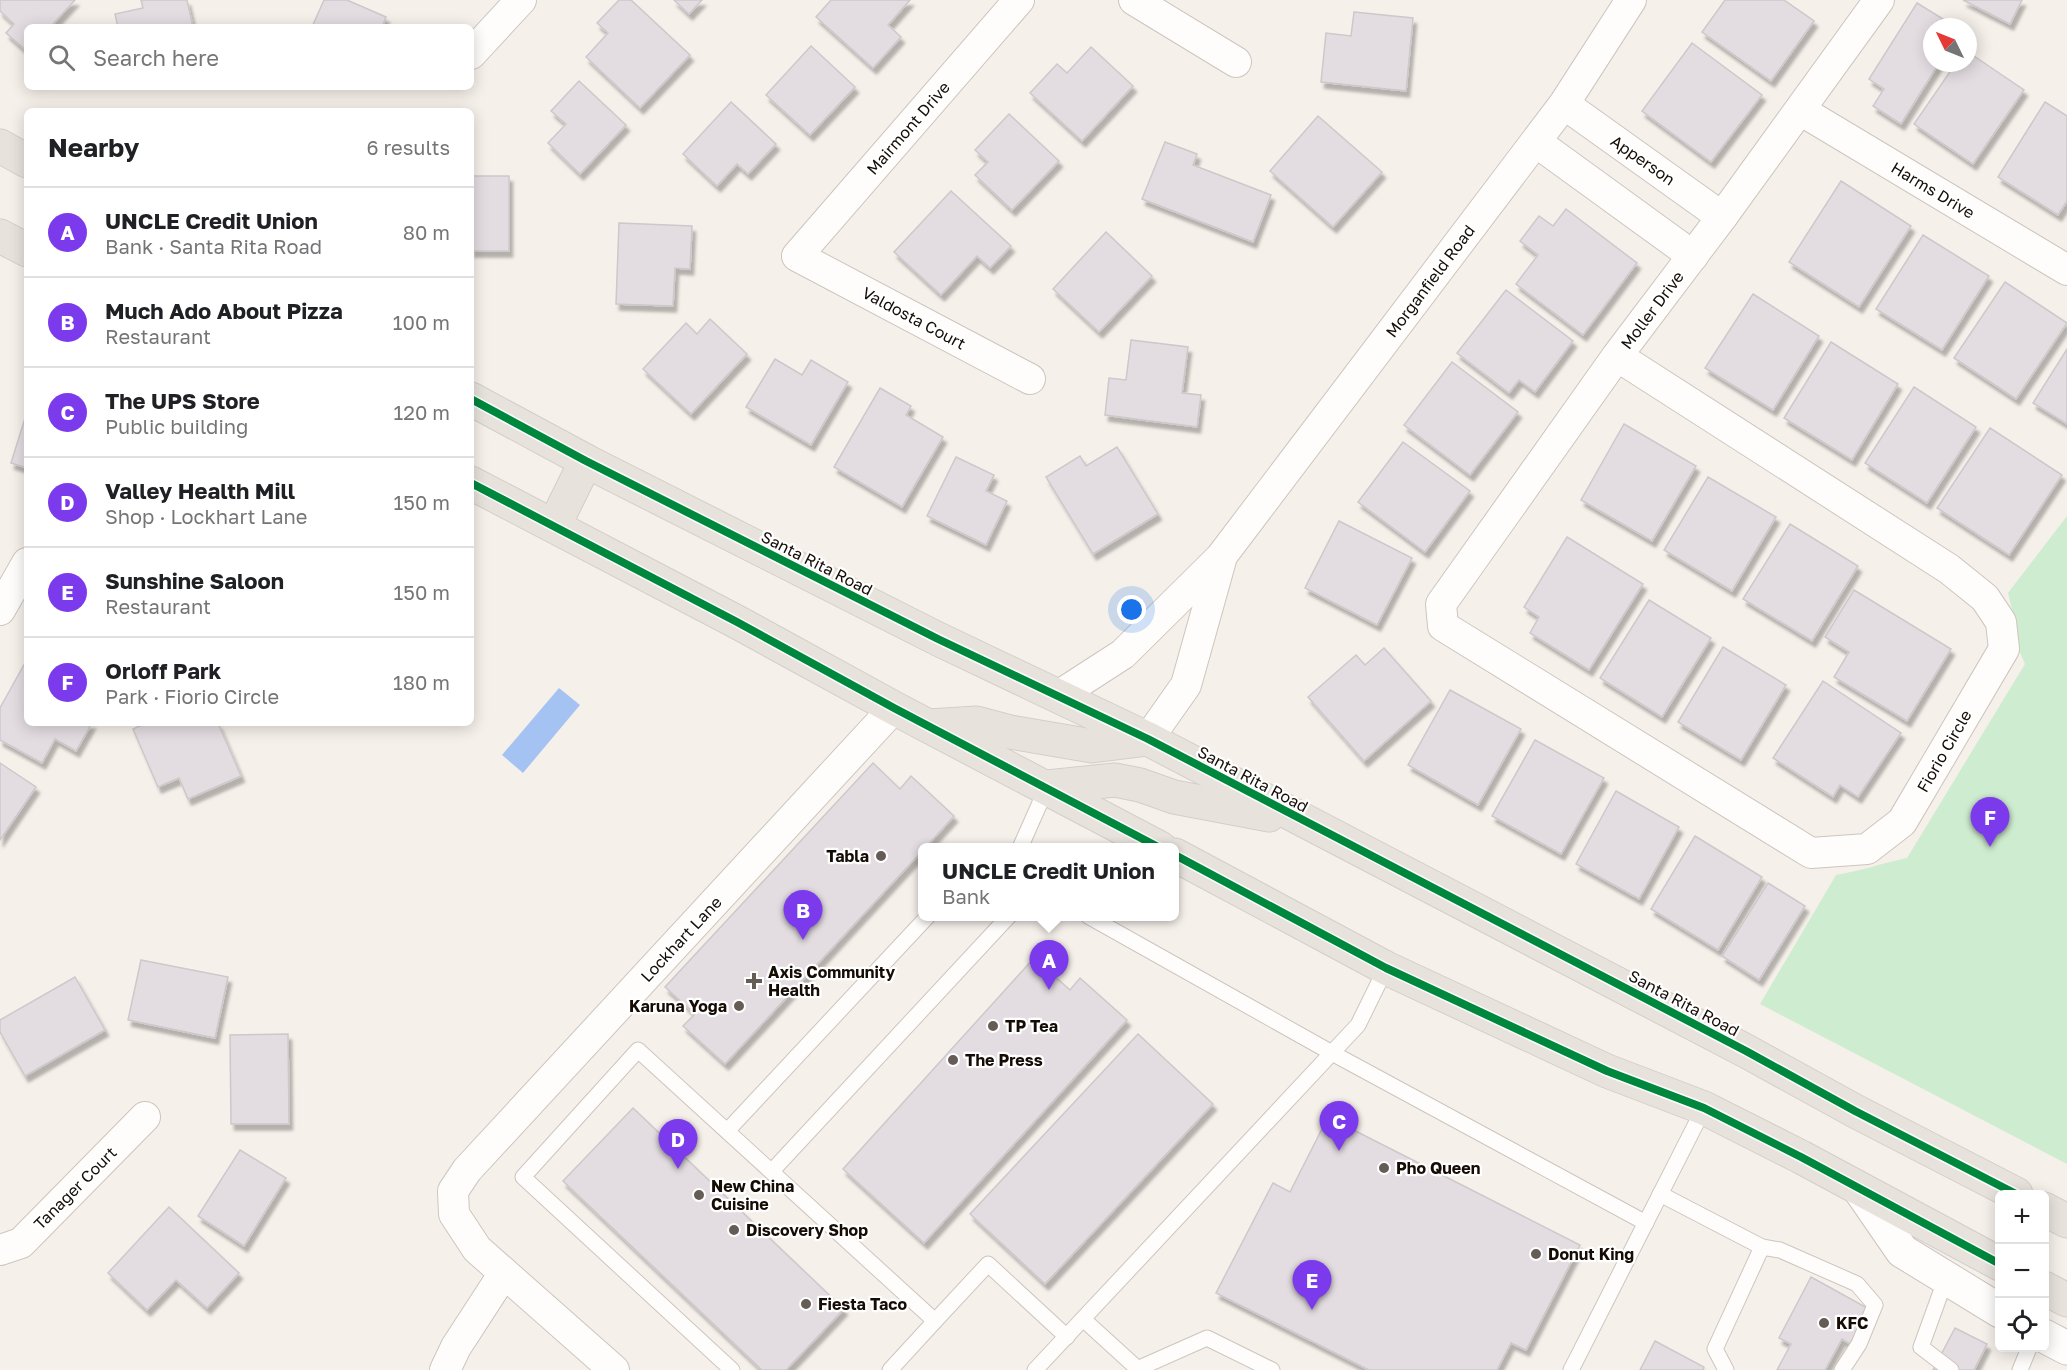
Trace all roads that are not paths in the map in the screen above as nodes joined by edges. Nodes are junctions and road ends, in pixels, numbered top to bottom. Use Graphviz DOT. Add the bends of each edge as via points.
graph roads {
  1 [pos="520,0"];
  2 [pos="1019,0"];
  3 [pos="1134,0"];
  4 [pos="1631,0"];
  5 [pos="1879,0"];
  6 [pos="474,51"];
  7 [pos="1236,62"];
  8 [pos="1564,104"];
  9 [pos="1800,110"];
  10 [pos="1536,142"];
  11 [pos="0,146"];
  12 [pos="24,159"];
  13 [pos="1722,217"];
  14 [pos="0,236"];
  15 [pos="24,248"];
  16 [pos="797,256"];
  17 [pos="1693,256"];
  18 [pos="2067,270"];
  19 [pos="1617,356"];
  20 [pos="1030,379"];
  21 [pos="474,401"];
  22 [pos="586,461"];
  23 [pos="474,485"];
  24 [pos="554,526"];
  25 [pos="1221,557"];
  26 [pos="24,568"];
  27 [pos="0,610"];
  28 [pos="1443,626"];
  29 [pos="1058,696"];
  30 [pos="894,708"];
  31 [pos="929,726"];
  32 [pos="1148,739"];
  33 [pos="1047,787"];
  34 [pos="1303,821"];
  35 [pos="1022,843"];
  36 [pos="1151,843"];
  37 [pos="1179,857"];
  38 [pos="923,921"];
  39 [pos="1004,921"];
  40 [pos="1097,921"];
  41 [pos="1386,968"];
  42 [pos="1332,1053"];
  43 [pos="1704,1108"];
  44 [pos="145,1117"];
  45 [pos="728,1130"];
  46 [pos="772,1171"];
  47 [pos="1860,1190"];
  48 [pos="2008,1190"];
  49 [pos="1660,1194"];
  50 [pos="2049,1212"];
  51 [pos="2067,1221"];
  52 [pos="1646,1223"];
  53 [pos="1762,1247"];
  54 [pos="0,1250"];
  55 [pos="1995,1261"];
  56 [pos="504,1273"];
  57 [pos="1946,1278"];
  58 [pos="2049,1291"];
  59 [pos="2067,1300"];
  60 [pos="1995,1308"];
  61 [pos="1083,1319"];
  62 [pos="935,1321"];
  63 [pos="1067,1337"];
  64 [pos="2049,1338"];
  65 [pos="2067,1348"];
  66 [pos="2027,1352"];
  67 [pos="1138,1369"];
  68 [pos="445,1370"];
  69 [pos="614,1370"];
  70 [pos="732,1370"];
  71 [pos="890,1370"];
  72 [pos="1035,1370"];
  73 [pos="1272,1370"];
  74 [pos="1571,1370"];
  75 [pos="1726,1370"];
  76 [pos="1842,1370"];
  77 [pos="1951,1370"];
  78 [pos="2020,1370"];
  1 -- 6 [label="street"];
  2 -- 16 [label="street, Mairmont Drive"];
  3 -- 7 [label="street"];
  4 -- 8 [label="street, Morganfield Road"];
  5 -- 9 [label="street, Moller Drive"];
  8 -- 10 [label="street, Morganfield Road"];
  8 -- 13 [label="street, Apperson"];
  9 -- 13 [label="street, Moller Drive"];
  9 -- 18 [label="street, Harms Drive"];
  10 -- 17 [label="street"];
  10 -- 25 [label="street, Morganfield Road"];
  11 -- 12 [label="main road"];
  13 -- 17 [label="street, Moller Drive"];
  14 -- 15 [label="main road"];
  16 -- 20 [label="street, Valdosta Court"];
  17 -- 19 [label="street, Moller Drive"];
  19 -- 28 [label="street, Moller Drive" via="1441,604"];
  19 -- 28 [label="street, Fiorio Circle" via="1949,569 1985,598 2001,621 2004,649 1902,822 1867,849 1811,853"];
  21 -- 22 [label="main road, Santa Rita Road"];
  22 -- 24 [label="main road"];
  22 -- 29 [label="main road, Santa Rita Road"];
  23 -- 24 [label="main road"];
  24 -- 30 [label="main road"];
  25 -- 29 [label="street, Morganfield Road" via="1124,654"];
  25 -- 32 [label="street, Morganfield Road" via="1186,685"];
  26 -- 27 [label="street"];
  29 -- 32 [label="main road, Santa Rita Road"];
  30 -- 31 [label="main road"];
  30 -- 56 [label="street, Lockhart Lane" via="467,1170 453,1191 454,1214 477,1249"];
  31 -- 32 [label="main road" via="976,723 1092,746"];
  31 -- 33 [label="main road"];
  32 -- 34 [label="main road, Santa Rita Road"];
  33 -- 34 [label="main road" via="1115,780 1174,796"];
  33 -- 35 [label="lane"];
  33 -- 36 [label="main road"];
  34 -- 48 [label="main road, Santa Rita Road"];
  37 -- 41 [label="main road"];
  38 -- 45 [label="lane"];
  39 -- 46 [label="lane"];
  40 -- 42 [label="lane"];
  41 -- 42 [label="lane" via="1358,1025"];
  41 -- 43 [label="main road" via="1607,1071"];
  42 -- 52 [label="lane"];
  42 -- 61 [label="lane"];
  43 -- 47 [label="main road"];
  43 -- 49 [label="lane"];
  44 -- 54 [label="street, Tanager Court" via="21,1243"];
  45 -- 46 [label="lane"];
  45 -- 70 [label="lane" via="638,1050 523,1177"];
  46 -- 62 [label="lane"];
  47 -- 55 [label="main road"];
  47 -- 57 [label="main road" via="1902,1251"];
  49 -- 52 [label="lane"];
  49 -- 53 [label="lane"];
  50 -- 51 [label="main road"];
  52 -- 74 [label="lane"];
  53 -- 75 [label="lane" via="1715,1349"];
  53 -- 76 [label="lane" via="1780,1250 1857,1284 1875,1305 1859,1344"];
  56 -- 68 [label="street"];
  56 -- 69 [label="street, Lockhart Lane"];
  57 -- 60 [label="main road"];
  57 -- 77 [label="lane" via="1921,1347"];
  58 -- 59 [label="main road"];
  61 -- 63 [label="lane"];
  61 -- 67 [label="lane"];
  62 -- 63 [label="lane" via="988,1264"];
  62 -- 71 [label="lane"];
  63 -- 72 [label="lane"];
  64 -- 65 [label="main road"];
  66 -- 78 [label="lane"];
  67 -- 73 [label="lane" via="1207,1338"];
}
